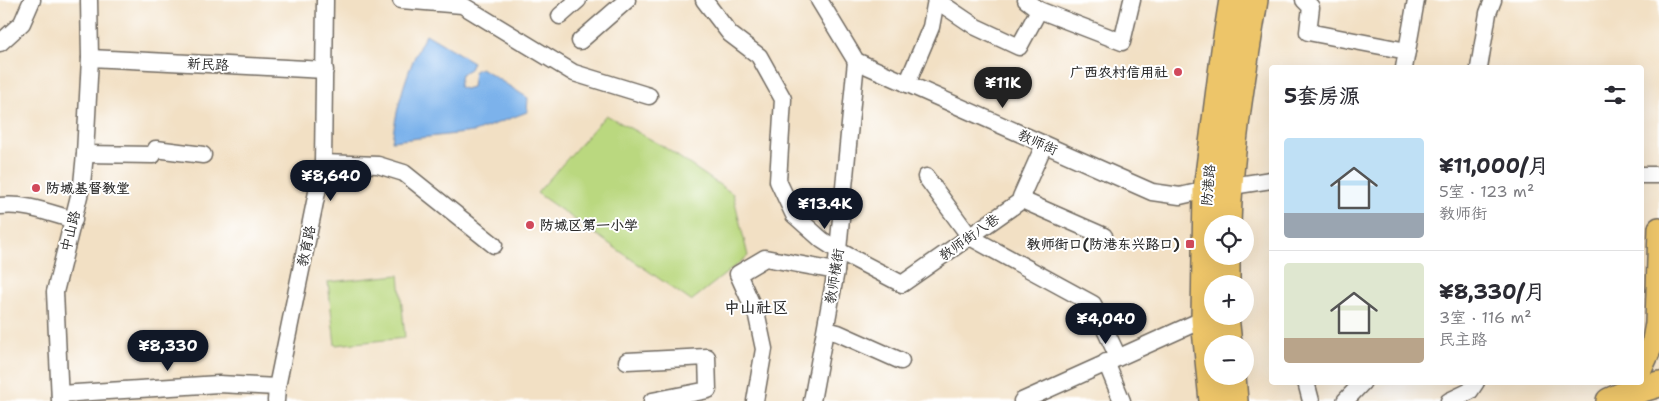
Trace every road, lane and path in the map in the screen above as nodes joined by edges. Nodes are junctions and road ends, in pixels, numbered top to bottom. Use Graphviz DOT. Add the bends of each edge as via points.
graph roads {
  1 [pos="32,0"];
  2 [pos="88,0"];
  3 [pos="325,0"];
  4 [pos="400,0"];
  5 [pos="578,0"];
  6 [pos="627,0"];
  7 [pos="704,0"];
  8 [pos="819,0"];
  9 [pos="936,0"];
  10 [pos="1132,0"];
  11 [pos="1232,0"];
  12 [pos="1255,0"];
  13 [pos="1304,0"];
  14 [pos="1416,0"];
  15 [pos="1493,0"];
  16 [pos="1033,5"];
  17 [pos="560,16"];
  18 [pos="580,40"];
  19 [pos="0,42"];
  20 [pos="1407,51"];
  21 [pos="90,58"];
  22 [pos="856,61"];
  23 [pos="1405,65"];
  24 [pos="1479,65"];
  25 [pos="325,70"];
  26 [pos="907,84"];
  27 [pos="649,96"];
  28 [pos="1044,145"];
  29 [pos="86,154"];
  30 [pos="203,156"];
  31 [pos="323,163"];
  32 [pos="1644,175"];
  33 [pos="1659,175"];
  34 [pos="926,177"];
  35 [pos="1269,180"];
  36 [pos="1218,188"];
  37 [pos="1022,200"];
  38 [pos="0,206"];
  39 [pos="1226,215"];
  40 [pos="74,220"];
  41 [pos="1659,228"];
  42 [pos="970,236"];
  43 [pos="1104,236"];
  44 [pos="494,245"];
  45 [pos="839,251"];
  46 [pos="836,271"];
  47 [pos="1216,275"];
  48 [pos="1204,322"];
  49 [pos="1215,325"];
  50 [pos="826,330"];
  51 [pos="901,360"];
  52 [pos="1112,360"];
  53 [pos="627,361"];
  54 [pos="1644,363"];
  55 [pos="1659,384"];
  56 [pos="1233,385"];
  57 [pos="1307,385"];
  58 [pos="1360,385"];
  59 [pos="1474,385"];
  60 [pos="1620,393"];
  61 [pos="277,394"];
  62 [pos="60,397"];
  63 [pos="1039,397"];
  64 [pos="652,401"];
  65 [pos="755,401"];
  66 [pos="812,401"];
  67 [pos="1022,401"];
  68 [pos="1122,401"];
  69 [pos="1212,401"];
  70 [pos="1235,401"];
  71 [pos="1311,401"];
  72 [pos="1345,401"];
  73 [pos="1449,401"];
  1 -- 19 [label="street" via="22,23"];
  2 -- 21 [label="street, 中山路"];
  3 -- 25 [label="street, 教育路"];
  4 -- 27 [label="street" via="462,5 574,73"];
  5 -- 17 [label="street"];
  6 -- 18 [label="street"];
  7 -- 45 [label="street" via="730,34 759,56 784,99 778,181 794,215"];
  8 -- 22 [label="street"];
  9 -- 16 [label="street" via="976,27 1019,47"];
  9 -- 26 [label="street" via="931,27"];
  10 -- 16 [label="street" via="1122,42"];
  11 -- 36 [label="highway, 防港路" via="1224,50"];
  12 -- 36 [label="highway, 防港路"];
  13 -- 20 [label="street" via="1310,7 1308,32"];
  14 -- 20 [label="street"];
  15 -- 24 [label="street"];
  20 -- 23 [label="street"];
  21 -- 25 [label="street, 新民路"];
  21 -- 29 [label="street, 中山路"];
  22 -- 26 [label="street, 教师街"];
  22 -- 45 [label="street, 教师横街"];
  25 -- 31 [label="street, 教育路"];
  26 -- 28 [label="street, 教师街"];
  28 -- 36 [label="street, 教师街" via="1152,192 1180,196"];
  28 -- 37 [label="street"];
  29 -- 30 [label="street" via="153,155 156,149"];
  29 -- 40 [label="street, 中山路"];
  31 -- 44 [label="street" via="378,165 404,174"];
  31 -- 61 [label="street, 教育路"];
  32 -- 33 [label="street"];
  34 -- 42 [label="street"];
  35 -- 36 [label="street, 教师街"];
  36 -- 39 [label="highway, 防港路"];
  36 -- 47 [label="highway, 防港路"];
  37 -- 42 [label="street, 教师街八巷"];
  37 -- 43 [label="street"];
  38 -- 40 [label="street" via="29,206"];
  40 -- 62 [label="street, 中山路" via="55,292"];
  41 -- 54 [label="main road" via="1656,324 1652,346"];
  42 -- 45 [label="street, 教师街八巷" via="902,284"];
  42 -- 52 [label="street" via="1093,304"];
  45 -- 46 [label="street, 教师横街"];
  46 -- 50 [label="street, 教师横街"];
  46 -- 65 [label="street" via="765,258 738,274 757,316 764,349"];
  48 -- 52 [label="street"];
  49 -- 69 [label="highway, 防港路"];
  50 -- 51 [label="street"];
  50 -- 66 [label="street, 教师横街"];
  52 -- 63 [label="street"];
  52 -- 68 [label="street"];
  53 -- 64 [label="street" via="707,357 708,390"];
  55 -- 60 [label="highway"];
  56 -- 70 [label="highway"];
  57 -- 71 [label="street"];
  58 -- 72 [label="street"];
  59 -- 73 [label="street" via="1470,391"];
  61 -- 62 [label="street" via="219,384"];
  63 -- 67 [label="street"];
}
